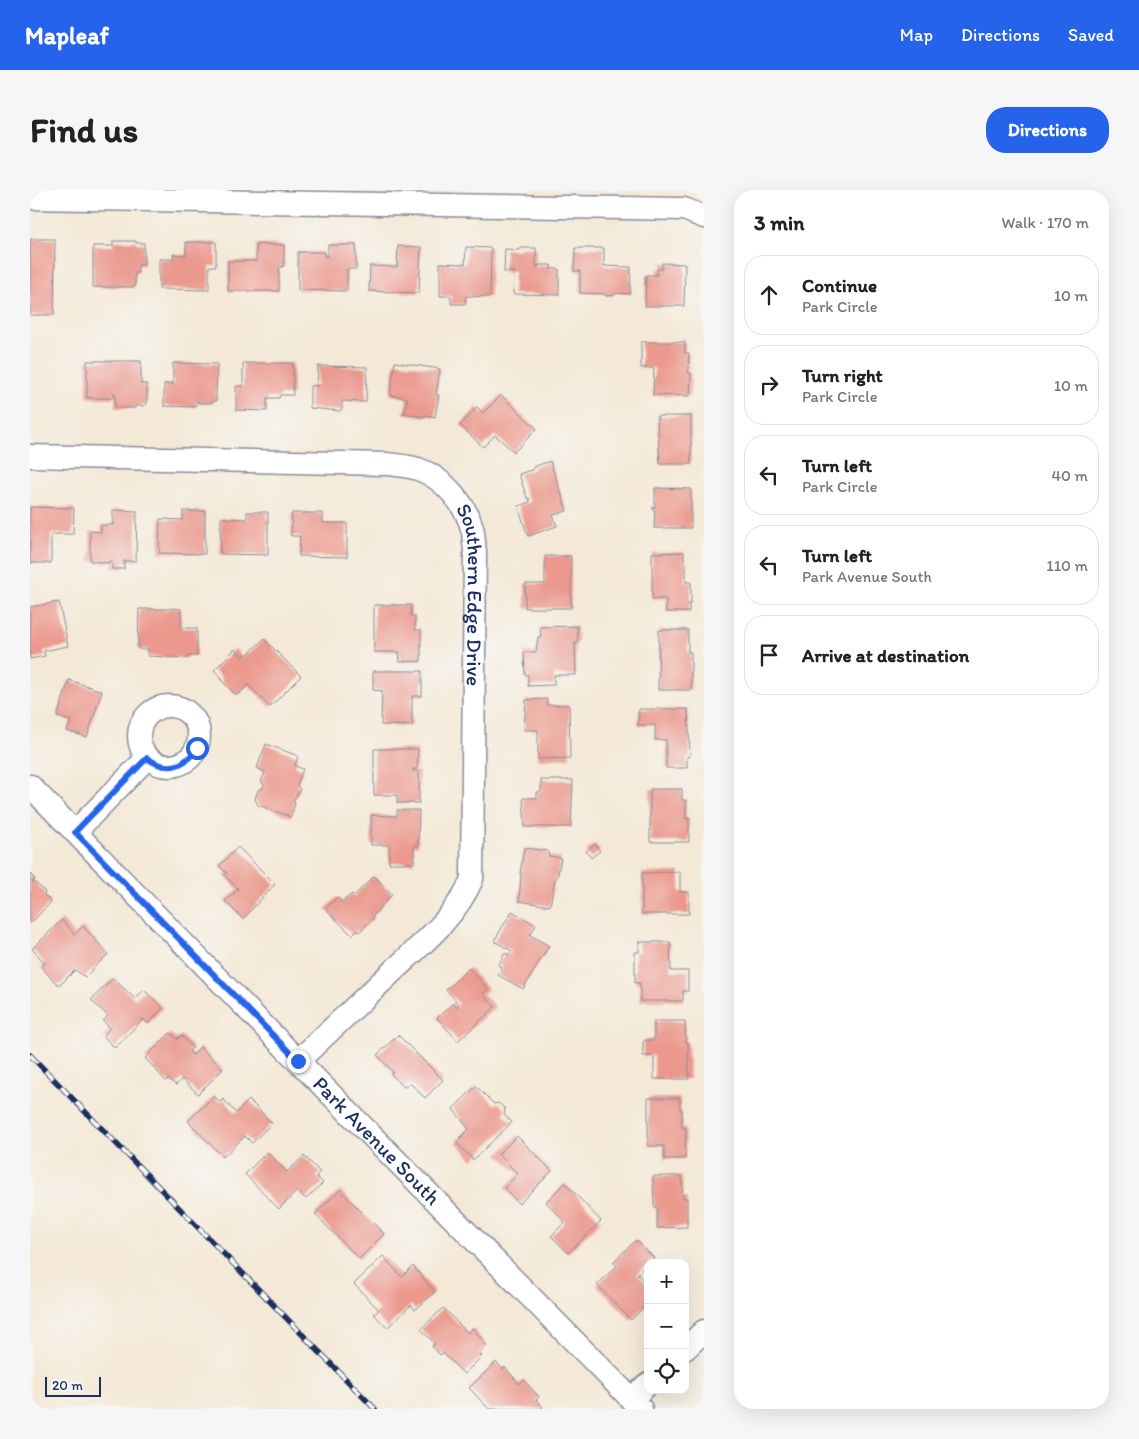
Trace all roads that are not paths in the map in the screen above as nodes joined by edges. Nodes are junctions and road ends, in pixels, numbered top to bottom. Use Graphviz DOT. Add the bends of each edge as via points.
graph roads {
  1 [pos="30,198"];
  2 [pos="704,218"];
  3 [pos="30,456"];
  4 [pos="147,758"];
  5 [pos="30,786"];
  6 [pos="75,832"];
  7 [pos="298,1061"];
  8 [pos="704,1331"];
  9 [pos="689,1345"];
  10 [pos="644,1391"];
  11 [pos="636,1404"];
  1 -- 2 [label="street" via="684,209"];
  3 -- 7 [label="street, Southern Edge Drive" via="387,464 417,469 436,477 464,510 473,531 475,551 472,879 458,905 431,935"];
  4 -- 6 [label="street"];
  5 -- 6 [label="street, Park Avenue South"];
  6 -- 7 [label="street, Park Avenue South"];
  7 -- 11 [label="street, Park Avenue South"];
  8 -- 9 [label="street"];
  10 -- 11 [label="street"];
}
